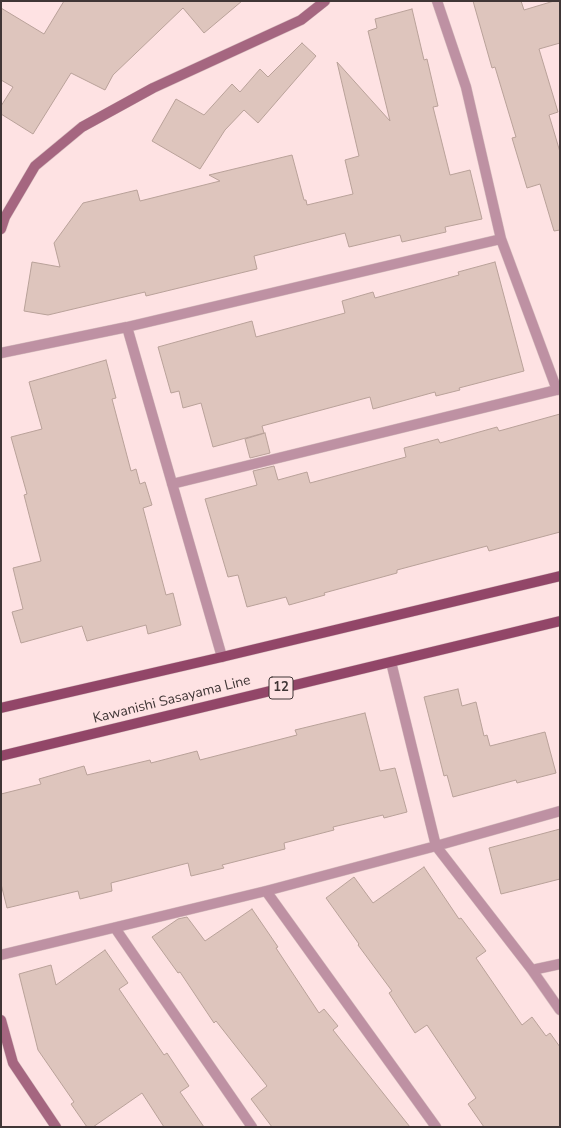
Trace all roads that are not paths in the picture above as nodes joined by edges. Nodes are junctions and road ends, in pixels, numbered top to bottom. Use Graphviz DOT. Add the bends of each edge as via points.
graph roads {
  1 [pos="325,1"];
  2 [pos="437,1"];
  3 [pos="1,229"];
  4 [pos="501,239"];
  5 [pos="127,327"];
  6 [pos="1,353"];
  7 [pos="559,390"];
  8 [pos="172,484"];
  9 [pos="560,576"];
  10 [pos="560,621"];
  11 [pos="222,657"];
  12 [pos="391,662"];
  13 [pos="1,708"];
  14 [pos="1,756"];
  15 [pos="560,811"];
  16 [pos="436,846"];
  17 [pos="266,892"];
  18 [pos="114,928"];
  19 [pos="1,955"];
  20 [pos="560,964"];
  21 [pos="532,970"];
  22 [pos="560,1010"];
  23 [pos="1,1020"];
  24 [pos="56,1127"];
  25 [pos="252,1127"];
  26 [pos="436,1127"];
  1 -- 3 [label="street" via="300,20 153,88 82,127 35,166 5,217"];
  2 -- 4 [label="street" via="466,87"];
  4 -- 5 [label="street"];
  4 -- 7 [label="street"];
  5 -- 6 [label="street"];
  5 -- 8 [label="street"];
  7 -- 8 [label="street"];
  8 -- 11 [label="street"];
  9 -- 11 [label="main road, Kawanishi Sasayama Line"];
  10 -- 12 [label="main road, Kawanishi Sasayama Line / 12"];
  11 -- 13 [label="main road, Kawanishi Sasayama Line"];
  12 -- 14 [label="main road, Kawanishi Sasayama Line / 12"];
  12 -- 16 [label="street"];
  15 -- 16 [label="street"];
  16 -- 17 [label="street"];
  16 -- 21 [label="street"];
  17 -- 18 [label="street"];
  17 -- 26 [label="street"];
  18 -- 19 [label="street"];
  18 -- 25 [label="street"];
  20 -- 21 [label="street"];
  21 -- 22 [label="street"];
  23 -- 24 [label="street" via="13,1063"];
}
